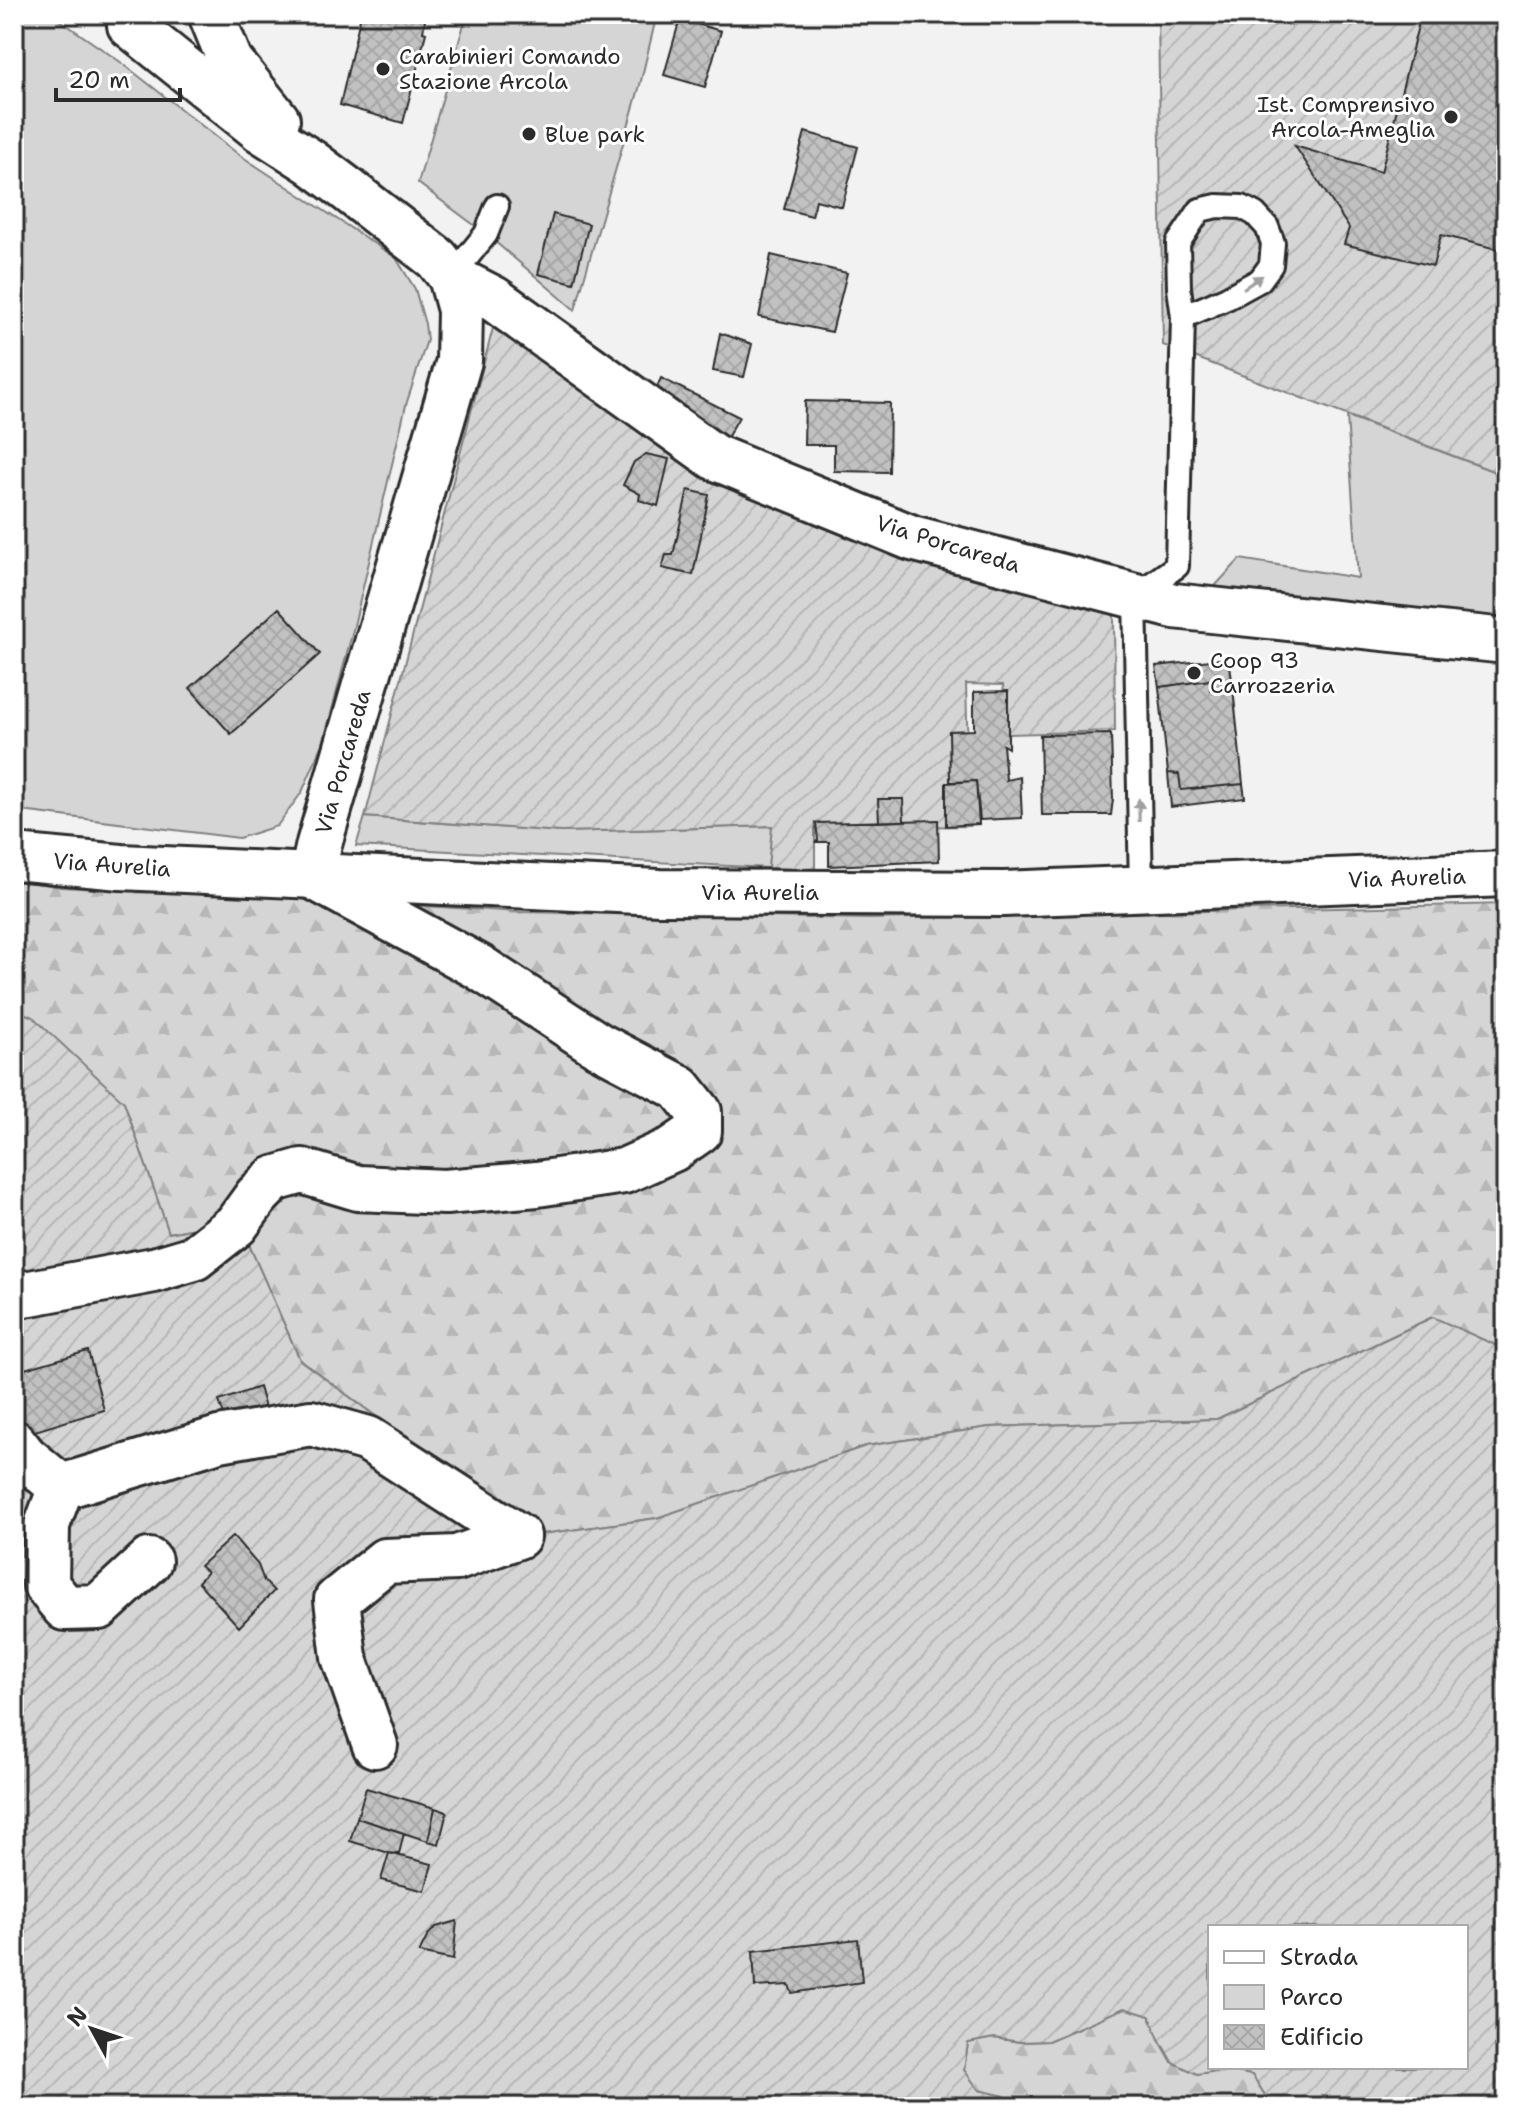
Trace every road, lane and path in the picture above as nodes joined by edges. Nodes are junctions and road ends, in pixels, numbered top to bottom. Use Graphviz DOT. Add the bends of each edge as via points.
graph roads {
  1 [pos="181,14"];
  2 [pos="211,14"];
  3 [pos="121,20"];
  4 [pos="311,162"];
  5 [pos="497,206"];
  6 [pos="451,277"];
  7 [pos="1183,317"];
  8 [pos="1135,596"];
  9 [pos="1506,641"];
  10 [pos="14,857"];
  11 [pos="1506,874"];
  12 [pos="312,876"];
  13 [pos="1141,888"];
  14 [pos="14,1296"];
  15 [pos="14,1443"];
  16 [pos="61,1487"];
  17 [pos="149,1561"];
  18 [pos="375,1745"];
  1 -- 3 [label="street" via="152,28"];
  2 -- 4 [label="street" via="230,61"];
  3 -- 4 [label="street" via="261,130"];
  4 -- 6 [label="street, Via Porcareda" via="437,259"];
  5 -- 6 [label="lane" via="486,234"];
  6 -- 8 [label="street, Via Porcareda" via="494,299 714,457 912,538"];
  6 -- 12 [label="street, Via Porcareda" via="460,310 459,361"];
  7 -- 7 [label="lane, one-way" via="1260,280 1271,265 1273,243 1255,214 1242,207 1200,210 1178,243"];
  7 -- 8 [label="lane" via="1177,566"];
  8 -- 9 [label="street, Via Porcareda" via="1174,606"];
  13 -- 8 [label="lane, one-way"];
  10 -- 12 [label="street, Via Aurelia"];
  11 -- 13 [label="street, Via Aurelia"];
  12 -- 13 [label="street, Via Aurelia" via="660,892 1004,894"];
  12 -- 14 [label="street" via="479,967 598,1045 680,1088 699,1112 699,1131 624,1171 537,1184 445,1192 358,1188 302,1171 274,1179 236,1225 194,1258"];
  15 -- 16 [label="street"];
  16 -- 17 [label="street" via="47,1525 46,1585 65,1608 99,1607"];
  16 -- 18 [label="street" via="219,1439 311,1423 368,1439 518,1536 457,1558 385,1561 337,1600 344,1657"];
}
